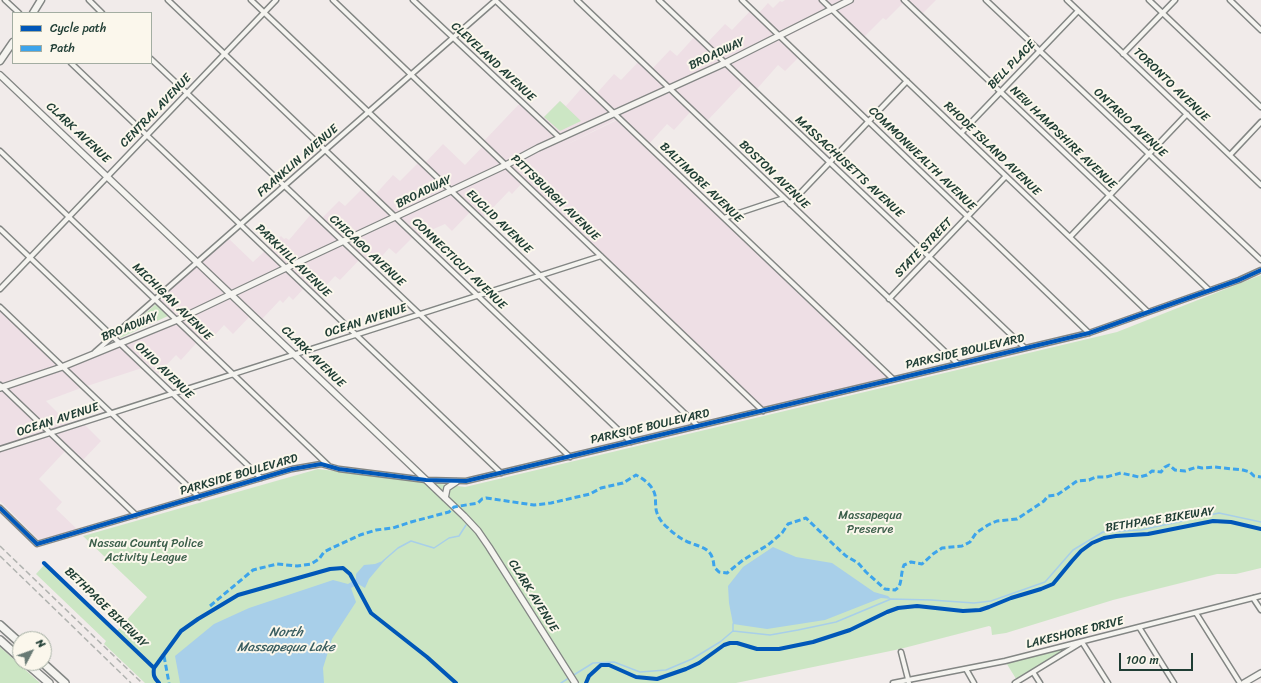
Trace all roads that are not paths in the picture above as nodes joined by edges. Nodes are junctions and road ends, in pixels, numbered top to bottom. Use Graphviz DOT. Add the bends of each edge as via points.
graph roads {
  1 [pos="5,0"];
  2 [pos="41,0"];
  3 [pos="89,0"];
  4 [pos="168,0"];
  5 [pos="251,0"];
  6 [pos="276,0"];
  7 [pos="333,0"];
  8 [pos="413,0"];
  9 [pos="496,0"];
  10 [pos="577,0"];
  11 [pos="659,0"];
  12 [pos="742,0"];
  13 [pos="822,0"];
  14 [pos="850,0"];
  15 [pos="904,0"];
  16 [pos="986,0"];
  17 [pos="1067,0"];
  18 [pos="1149,0"];
  19 [pos="1175,0"];
  20 [pos="1230,0"];
  21 [pos="831,9"];
  22 [pos="1078,11"];
  23 [pos="17,12"];
  24 [pos="34,12"];
  25 [pos="101,12"];
  26 [pos="264,12"];
  27 [pos="1162,13"];
  28 [pos="1260,27"];
  29 [pos="780,36"];
  30 [pos="453,38"];
  31 [pos="12,43"];
  32 [pos="1040,51"];
  33 [pos="225,54"];
  34 [pos="1123,54"];
  35 [pos="152,60"];
  36 [pos="0,61"];
  37 [pos="725,63"];
  38 [pos="72,64"];
  39 [pos="0,75"];
  40 [pos="411,75"];
  41 [pos="907,81"];
  42 [pos="670,89"];
  43 [pos="1000,92"];
  44 [pos="187,93"];
  45 [pos="1261,107"];
  46 [pos="369,112"];
  47 [pos="614,114"];
  48 [pos="1187,114"];
  49 [pos="868,122"];
  50 [pos="1261,122"];
  51 [pos="961,132"];
  52 [pos="147,135"];
  53 [pos="560,138"];
  54 [pos="326,150"];
  55 [pos="0,151"];
  56 [pos="1149,154"];
  57 [pos="1230,155"];
  58 [pos="829,163"];
  59 [pos="506,166"];
  60 [pos="108,176"];
  61 [pos="1006,176"];
  62 [pos="1261,185"];
  63 [pos="284,186"];
  64 [pos="451,191"];
  65 [pos="1110,196"];
  66 [pos="784,198"];
  67 [pos="790,204"];
  68 [pos="968,216"];
  69 [pos="69,217"];
  70 [pos="396,218"];
  71 [pos="724,218"];
  72 [pos="241,225"];
  73 [pos="0,229"];
  74 [pos="1070,237"];
  75 [pos="342,242"];
  76 [pos="601,256"];
  77 [pos="930,257"];
  78 [pos="30,258"];
  79 [pos="1261,260"];
  80 [pos="198,262"];
  81 [pos="286,268"];
  82 [pos="1261,270"];
  83 [pos="540,275"];
  84 [pos="0,289"];
  85 [pos="1209,290"];
  86 [pos="231,294"];
  87 [pos="478,296"];
  88 [pos="889,299"];
  89 [pos="156,300"];
  90 [pos="0,307"];
  91 [pos="1148,312"];
  92 [pos="419,314"];
  93 [pos="176,320"];
  94 [pos="1089,333"];
  95 [pos="356,335"];
  96 [pos="113,337"];
  97 [pos="120,343"];
  98 [pos="1025,348"];
  99 [pos="92,354"];
  100 [pos="294,354"];
  101 [pos="958,364"];
  102 [pos="62,367"];
  103 [pos="232,374"];
  104 [pos="893,379"];
  105 [pos="1,387"];
  106 [pos="172,393"];
  107 [pos="763,411"];
  108 [pos="111,414"];
  109 [pos="698,426"];
  110 [pos="50,433"];
  111 [pos="631,442"];
  112 [pos="0,449"];
  113 [pos="570,457"];
  114 [pos="331,467"];
  115 [pos="501,473"];
  116 [pos="261,478"];
  117 [pos="426,480"];
  118 [pos="456,482"];
  119 [pos="199,497"];
  120 [pos="445,498"];
  121 [pos="0,508"];
  122 [pos="136,515"];
  123 [pos="1261,596"];
  124 [pos="1253,598"];
  125 [pos="1261,610"];
  126 [pos="1196,613"];
  127 [pos="0,625"];
  128 [pos="1139,627"];
  129 [pos="12,636"];
  130 [pos="0,640"];
  131 [pos="1082,642"];
  132 [pos="12,651"];
  133 [pos="901,652"];
  134 [pos="966,669"];
  135 [pos="35,671"];
  136 [pos="52,671"];
  137 [pos="1033,672"];
  138 [pos="1261,673"];
  139 [pos="908,682"];
  140 [pos="49,683"];
  141 [pos="65,683"];
  142 [pos="575,683"];
  143 [pos="893,683"];
  144 [pos="974,683"];
  145 [pos="1015,683"];
  146 [pos="1040,683"];
  147 [pos="1108,683"];
  148 [pos="1174,683"];
  149 [pos="1240,683"];
  150 [pos="1244,683"];
  1 -- 23 [label="street"];
  2 -- 24 [label="main road"];
  3 -- 25 [label="street"];
  4 -- 33 [label="street, CONNECTICUT AVENUE"];
  5 -- 26 [label="street, EUCLID AVENUE"];
  6 -- 26 [label="street, CENTRAL AVENUE"];
  7 -- 40 [label="street, PITTSBURGH AVENUE"];
  8 -- 30 [label="street, CLEVELAND AVENUE"];
  9 -- 30 [label="street, FRANKLIN AVENUE"];
  9 -- 47 [label="street, BALTIMORE AVENUE"];
  10 -- 42 [label="street, BOSTON AVENUE"];
  11 -- 37 [label="street, MASSACHUSETTS AVENUE"];
  12 -- 29 [label="street, COMMONWEALTH AVENUE"];
  13 -- 21 [label="street, RHODE ISLAND AVENUE"];
  14 -- 21 [label="main road, BROADWAY"];
  15 -- 43 [label="street, NEW HAMPSHIRE AVENUE"];
  16 -- 32 [label="street, ONTARIO AVENUE"];
  17 -- 22 [label="street, TORONTO AVENUE"];
  18 -- 27 [label="street"];
  19 -- 27 [label="street"];
  20 -- 28 [label="street"];
  21 -- 29 [label="main road, BROADWAY"];
  21 -- 41 [label="street, RHODE ISLAND AVENUE"];
  22 -- 32 [label="street, BELL PLACE"];
  22 -- 34 [label="street, TORONTO AVENUE"];
  26 -- 33 [label="street, CENTRAL AVENUE"];
  26 -- 46 [label="street, EUCLID AVENUE"];
  27 -- 34 [label="street"];
  27 -- 45 [label="street"];
  29 -- 37 [label="main road, BROADWAY"];
  29 -- 49 [label="street, COMMONWEALTH AVENUE"];
  30 -- 40 [label="street, FRANKLIN AVENUE"];
  30 -- 53 [label="street, CLEVELAND AVENUE"];
  31 -- 36 [label="main road"];
  32 -- 43 [label="street, BELL PLACE"];
  32 -- 56 [label="street, ONTARIO AVENUE"];
  33 -- 44 [label="street, CENTRAL AVENUE"];
  33 -- 54 [label="street, CONNECTICUT AVENUE"];
  34 -- 48 [label="street, TORONTO AVENUE"];
  35 -- 44 [label="street, CHICAGO AVENUE"];
  37 -- 42 [label="main road, BROADWAY"];
  37 -- 58 [label="street, MASSACHUSETTS AVENUE"];
  38 -- 52 [label="street, PARKHILL AVENUE"];
  39 -- 60 [label="main road, CLARK AVENUE"];
  40 -- 46 [label="street, FRANKLIN AVENUE"];
  40 -- 59 [label="street, PITTSBURGH AVENUE"];
  41 -- 49 [label="street"];
  41 -- 51 [label="street, RHODE ISLAND AVENUE"];
  42 -- 47 [label="main road, BROADWAY"];
  42 -- 66 [label="street, BOSTON AVENUE"];
  43 -- 51 [label="street, BELL PLACE"];
  43 -- 65 [label="street, NEW HAMPSHIRE AVENUE"];
  44 -- 52 [label="street, CENTRAL AVENUE"];
  44 -- 63 [label="street, CHICAGO AVENUE"];
  46 -- 54 [label="street, FRANKLIN AVENUE"];
  46 -- 64 [label="street, EUCLID AVENUE"];
  47 -- 53 [label="main road, BROADWAY"];
  47 -- 71 [label="street, BALTIMORE AVENUE"];
  48 -- 56 [label="street"];
  48 -- 57 [label="street, TORONTO AVENUE"];
  49 -- 58 [label="street"];
  49 -- 68 [label="street, COMMONWEALTH AVENUE"];
  50 -- 57 [label="street"];
  51 -- 61 [label="street, RHODE ISLAND AVENUE"];
  52 -- 60 [label="street, CENTRAL AVENUE"];
  52 -- 72 [label="street, PARKHILL AVENUE"];
  53 -- 59 [label="main road, BROADWAY"];
  54 -- 63 [label="street, FRANKLIN AVENUE"];
  54 -- 70 [label="street, CONNECTICUT AVENUE"];
  55 -- 69 [label="street, MICHIGAN AVENUE"];
  56 -- 65 [label="street"];
  56 -- 79 [label="street, ONTARIO AVENUE"];
  57 -- 62 [label="street, TORONTO AVENUE"];
  58 -- 67 [label="street"];
  58 -- 77 [label="street, MASSACHUSETTS AVENUE"];
  59 -- 64 [label="main road, BROADWAY"];
  59 -- 76 [label="street, PITTSBURGH AVENUE"];
  60 -- 69 [label="street, CENTRAL AVENUE"];
  60 -- 80 [label="main road, CLARK AVENUE"];
  61 -- 68 [label="street, STATE STREET"];
  61 -- 74 [label="street, RHODE ISLAND AVENUE"];
  63 -- 72 [label="street, FRANKLIN AVENUE"];
  63 -- 75 [label="street, CHICAGO AVENUE"];
  64 -- 70 [label="main road, BROADWAY"];
  64 -- 83 [label="street, EUCLID AVENUE"];
  65 -- 74 [label="street"];
  65 -- 85 [label="street, NEW HAMPSHIRE AVENUE"];
  66 -- 67 [label="street, BOSTON AVENUE"];
  66 -- 71 [label="street"];
  67 -- 88 [label="street, BOSTON AVENUE"];
  68 -- 77 [label="street, STATE STREET"];
  68 -- 94 [label="street, COMMONWEALTH AVENUE"];
  69 -- 78 [label="street, CENTRAL AVENUE"];
  69 -- 89 [label="street, MICHIGAN AVENUE"];
  70 -- 75 [label="main road, BROADWAY"];
  70 -- 87 [label="street, CONNECTICUT AVENUE"];
  71 -- 104 [label="street, BALTIMORE AVENUE"];
  72 -- 80 [label="street, FRANKLIN AVENUE"];
  72 -- 81 [label="street, PARKHILL AVENUE"];
  73 -- 78 [label="street, OHIO AVENUE"];
  74 -- 91 [label="street, RHODE ISLAND AVENUE"];
  75 -- 81 [label="main road, BROADWAY"];
  75 -- 92 [label="street, CHICAGO AVENUE"];
  76 -- 83 [label="street, OCEAN AVENUE"];
  76 -- 107 [label="street, PITTSBURGH AVENUE"];
  77 -- 88 [label="street, STATE STREET"];
  77 -- 98 [label="street, MASSACHUSETTS AVENUE"];
  78 -- 84 [label="street, CENTRAL AVENUE"];
  78 -- 96 [label="street, OHIO AVENUE"];
  80 -- 86 [label="main road, CLARK AVENUE"];
  80 -- 89 [label="street, FRANKLIN AVENUE"];
  81 -- 86 [label="main road, BROADWAY"];
  81 -- 95 [label="street, PARKHILL AVENUE"];
  82 -- 85 [label="street, PARKSIDE BOULEVARD"];
  83 -- 87 [label="street, OCEAN AVENUE"];
  83 -- 109 [label="street, EUCLID AVENUE"];
  85 -- 91 [label="street, PARKSIDE BOULEVARD"];
  86 -- 93 [label="main road, BROADWAY"];
  86 -- 100 [label="main road, CLARK AVENUE"];
  87 -- 92 [label="street, OCEAN AVENUE"];
  87 -- 111 [label="street, CONNECTICUT AVENUE"];
  88 -- 101 [label="street, BOSTON AVENUE"];
  89 -- 93 [label="street, MICHIGAN AVENUE"];
  89 -- 96 [label="street, FRANKLIN AVENUE"];
  90 -- 102 [label="street"];
  91 -- 94 [label="street, PARKSIDE BOULEVARD"];
  92 -- 95 [label="street, OCEAN AVENUE"];
  92 -- 113 [label="street, CHICAGO AVENUE"];
  93 -- 97 [label="main road, BROADWAY"];
  93 -- 103 [label="street, MICHIGAN AVENUE"];
  94 -- 98 [label="street, PARKSIDE BOULEVARD"];
  95 -- 100 [label="street, OCEAN AVENUE"];
  95 -- 115 [label="street, PARKHILL AVENUE"];
  96 -- 97 [label="street, OHIO AVENUE"];
  96 -- 99 [label="street, FRANKLIN AVENUE"];
  97 -- 99 [label="main road, BROADWAY"];
  97 -- 106 [label="street, OHIO AVENUE"];
  98 -- 101 [label="street, PARKSIDE BOULEVARD"];
  99 -- 102 [label="main road, BROADWAY"];
  100 -- 103 [label="street, OCEAN AVENUE"];
  100 -- 117 [label="main road, CLARK AVENUE"];
  101 -- 104 [label="street, PARKSIDE BOULEVARD"];
  102 -- 105 [label="main road, BROADWAY"];
  102 -- 108 [label="street"];
  103 -- 106 [label="street, OCEAN AVENUE"];
  103 -- 114 [label="street, MICHIGAN AVENUE"];
  104 -- 107 [label="street, PARKSIDE BOULEVARD"];
  105 -- 110 [label="street"];
  106 -- 108 [label="street, OCEAN AVENUE"];
  106 -- 116 [label="street, OHIO AVENUE"];
  107 -- 109 [label="street, PARKSIDE BOULEVARD"];
  108 -- 110 [label="street, OCEAN AVENUE"];
  108 -- 119 [label="street"];
  109 -- 111 [label="street, PARKSIDE BOULEVARD"];
  110 -- 112 [label="street, OCEAN AVENUE"];
  110 -- 122 [label="street"];
  111 -- 113 [label="street, PARKSIDE BOULEVARD"];
  113 -- 115 [label="street, PARKSIDE BOULEVARD"];
  114 -- 116 [label="street, PARKSIDE BOULEVARD" via="313,465"];
  114 -- 117 [label="street, PARKSIDE BOULEVARD"];
  115 -- 118 [label="street, PARKSIDE BOULEVARD"];
  116 -- 119 [label="street, PARKSIDE BOULEVARD"];
  117 -- 118 [label="street, PARKSIDE BOULEVARD"];
  117 -- 120 [label="main road, CLARK AVENUE"];
  118 -- 120 [label="main road" via="447,488"];
  119 -- 122 [label="street, PARKSIDE BOULEVARD"];
  120 -- 142 [label="main road, CLARK AVENUE" via="473,526 489,547"];
  121 -- 122 [label="street, PARKSIDE BOULEVARD" via="37,544"];
  123 -- 124 [label="street, LAKESHORE DRIVE"];
  124 -- 125 [label="street"];
  124 -- 126 [label="street, LAKESHORE DRIVE"];
  126 -- 128 [label="street, LAKESHORE DRIVE"];
  126 -- 149 [label="street"];
  127 -- 129 [label="highway"];
  128 -- 131 [label="street, LAKESHORE DRIVE"];
  128 -- 148 [label="street"];
  130 -- 132 [label="highway"];
  131 -- 134 [label="street, LAKESHORE DRIVE"];
  131 -- 137 [label="street"];
  131 -- 147 [label="street"];
  133 -- 139 [label="street"];
  134 -- 139 [label="street, LAKESHORE DRIVE"];
  134 -- 144 [label="street"];
  135 -- 140 [label="highway"];
  136 -- 141 [label="highway"];
  137 -- 145 [label="street"];
  137 -- 146 [label="street"];
  138 -- 150 [label="main road"];
  139 -- 143 [label="street, LAKESHORE DRIVE"];
}
